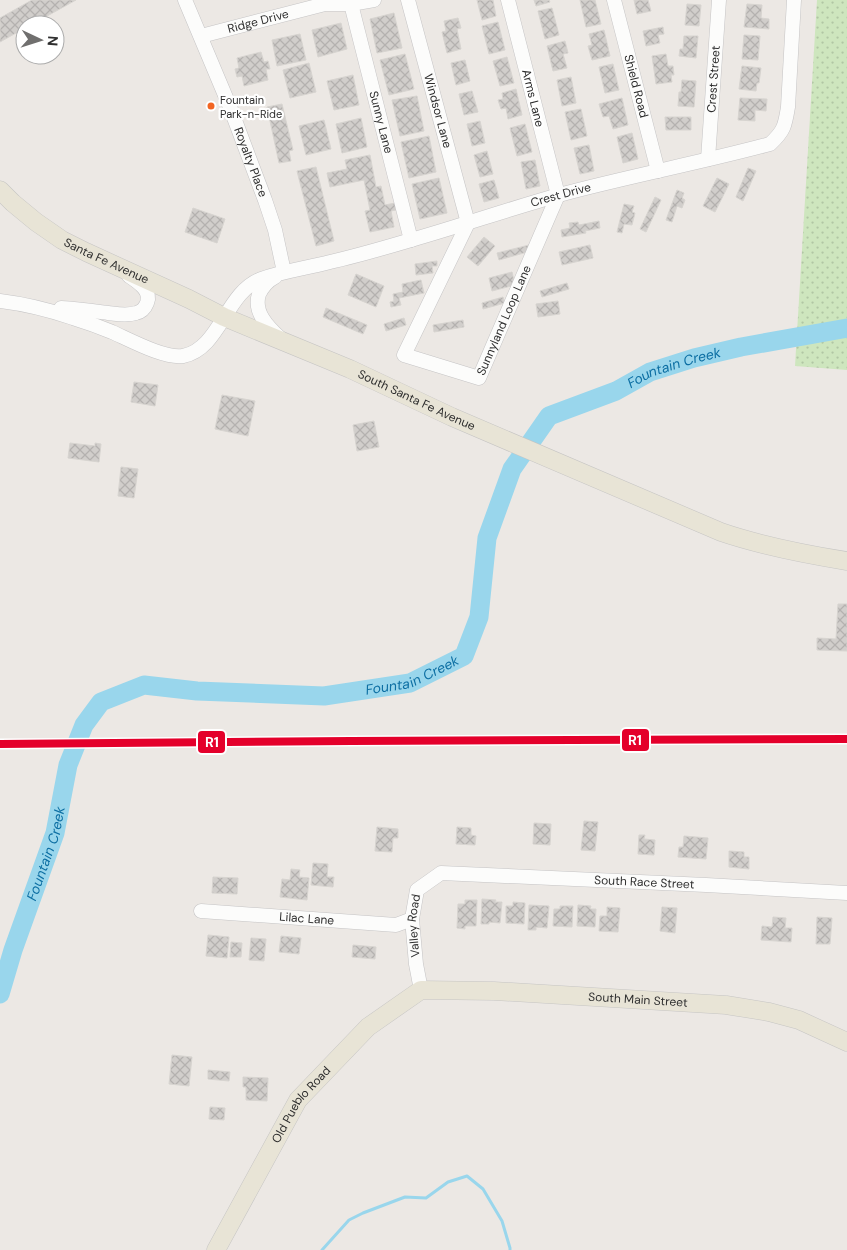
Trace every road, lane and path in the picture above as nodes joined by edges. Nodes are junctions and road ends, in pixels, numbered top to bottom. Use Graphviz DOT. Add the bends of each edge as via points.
graph roads {
  1 [pos="185,0"];
  2 [pos="374,0"];
  3 [pos="408,0"];
  4 [pos="508,0"];
  5 [pos="614,0"];
  6 [pos="719,0"];
  7 [pos="794,0"];
  8 [pos="351,4"];
  9 [pos="201,36"];
  10 [pos="708,159"];
  11 [pos="658,171"];
  12 [pos="0,190"];
  13 [pos="558,195"];
  14 [pos="468,223"];
  15 [pos="411,240"];
  16 [pos="119,268"];
  17 [pos="284,272"];
  18 [pos="0,301"];
  19 [pos="23,305"];
  20 [pos="224,316"];
  21 [pos="284,342"];
  22 [pos="847,561"];
  23 [pos="441,873"];
  24 [pos="847,893"];
  25 [pos="201,911"];
  26 [pos="412,919"];
  27 [pos="421,990"];
  28 [pos="847,1042"];
  29 [pos="216,1250"];
  1 -- 9 [label="street, Royalty Place"];
  2 -- 8 [label="street, Ridge Drive"];
  3 -- 14 [label="street, Windsor Lane"];
  4 -- 13 [label="street, Arms Lane"];
  5 -- 11 [label="street, Shield Road"];
  6 -- 10 [label="street, Crest Street"];
  7 -- 10 [label="street, Crest Drive" via="788,107 780,135 770,144"];
  8 -- 9 [label="street, Ridge Drive" via="325,4"];
  8 -- 15 [label="street, Sunny Lane"];
  9 -- 17 [label="street, Royalty Place" via="268,209"];
  10 -- 11 [label="street, Crest Drive"];
  11 -- 13 [label="street, Crest Drive"];
  12 -- 16 [label="main road, Santa Fe Avenue" via="62,240"];
  13 -- 14 [label="street, Crest Drive"];
  13 -- 14 [label="street, Sunnyland Loop Lane" via="479,378 404,355"];
  14 -- 15 [label="street, Crest Drive"];
  15 -- 17 [label="street, Crest Drive"];
  16 -- 19 [label="street" via="143,286 147,293 146,306 136,313"];
  16 -- 20 [label="main road, Santa Fe Avenue"];
  17 -- 20 [label="street, Crest Drive" via="249,286"];
  17 -- 21 [label="street" via="267,281 258,297 258,304 264,320"];
  18 -- 19 [label="street"];
  19 -- 20 [label="street" via="74,318 173,356 192,353 202,346 214,334"];
  20 -- 21 [label="main road, South Santa Fe Avenue"];
  21 -- 22 [label="main road, South Santa Fe Avenue" via="721,532 761,544"];
  23 -- 24 [label="street, South Race Street"];
  23 -- 26 [label="street, Valley Road" via="417,890"];
  25 -- 26 [label="street, Lilac Lane" via="396,925"];
  26 -- 27 [label="street, Valley Road"];
  27 -- 28 [label="main road, South Main Street" via="494,991 726,1005 798,1020"];
  27 -- 29 [label="main road, Old Pueblo Road" via="368,1027 298,1100"];
}
